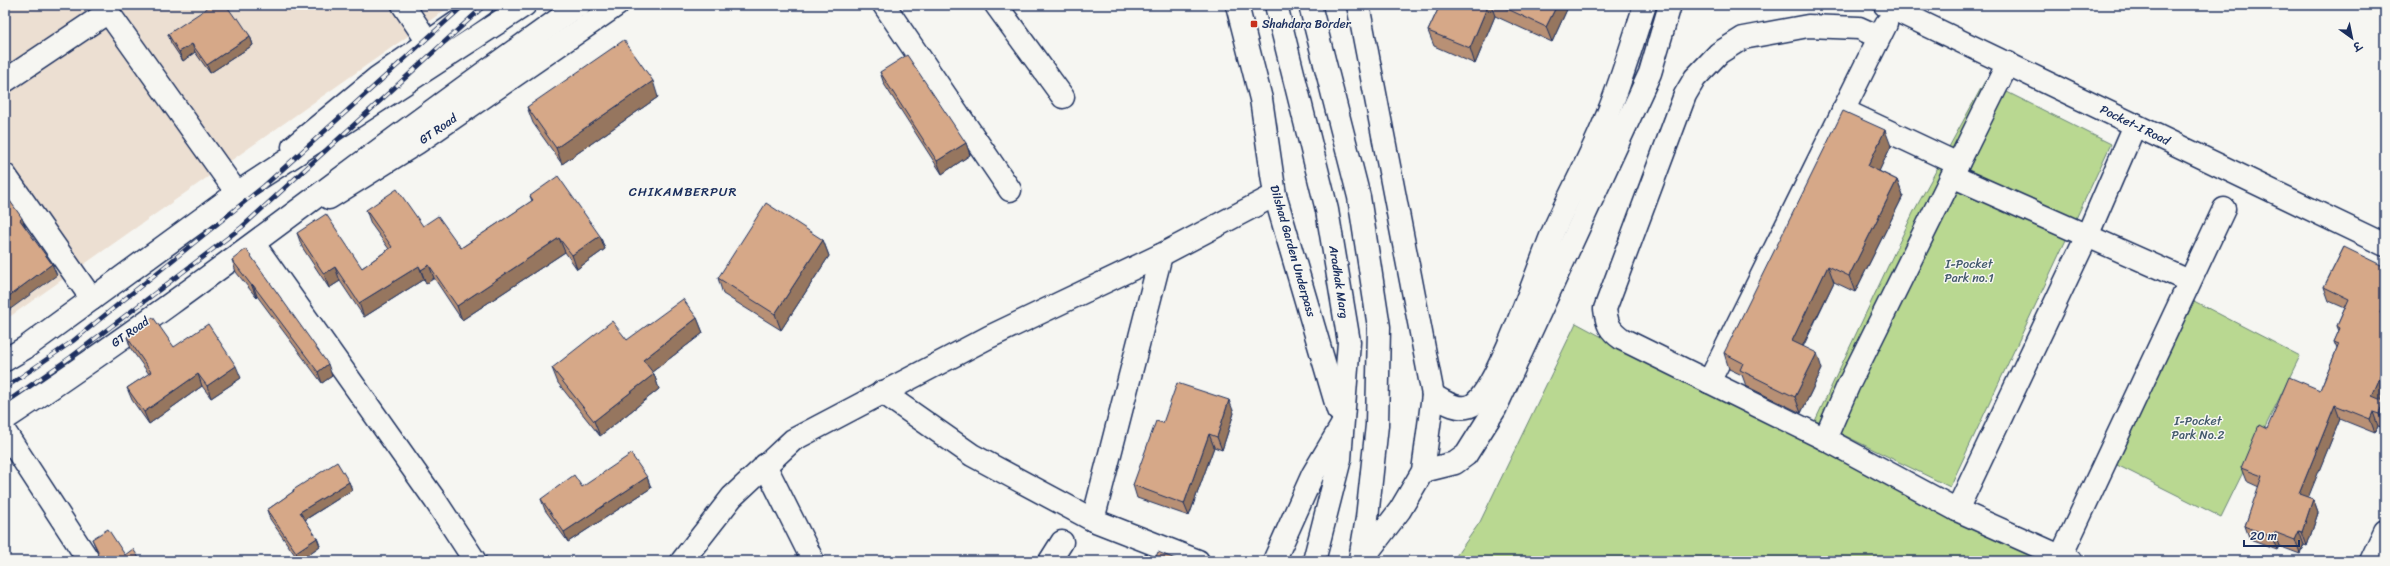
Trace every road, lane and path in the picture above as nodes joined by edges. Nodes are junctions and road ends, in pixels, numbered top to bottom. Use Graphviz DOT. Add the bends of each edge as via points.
graph roads {
  1 [pos="403,5"];
  2 [pos="482,5"];
  3 [pos="525,5"];
  4 [pos="579,5"];
  5 [pos="617,5"];
  6 [pos="884,5"];
  7 [pos="996,5"];
  8 [pos="1237,5"];
  9 [pos="1276,5"];
  10 [pos="1310,5"];
  11 [pos="1358,5"];
  12 [pos="1645,5"];
  13 [pos="1670,5"];
  14 [pos="1889,7"];
  15 [pos="106,8"];
  16 [pos="1879,37"];
  17 [pos="428,42"];
  18 [pos="2008,64"];
  19 [pos="5,81"];
  20 [pos="1063,97"];
  21 [pos="1843,110"];
  22 [pos="2135,125"];
  23 [pos="1601,154"];
  24 [pos="1955,170"];
  25 [pos="5,175"];
  26 [pos="1010,190"];
  27 [pos="240,191"];
  28 [pos="1275,195"];
  29 [pos="2224,208"];
  30 [pos="2087,236"];
  31 [pos="254,244"];
  32 [pos="2385,245"];
  33 [pos="1161,255"];
  34 [pos="2189,281"];
  35 [pos="92,299"];
  36 [pos="5,360"];
  37 [pos="1709,382"];
  38 [pos="882,392"];
  39 [pos="1433,395"];
  40 [pos="1487,403"];
  41 [pos="5,419"];
  42 [pos="1342,425"];
  43 [pos="5,432"];
  44 [pos="1825,439"];
  45 [pos="765,465"];
  46 [pos="1424,471"];
  47 [pos="1957,510"];
  48 [pos="1093,520"];
  49 [pos="2385,531"];
  50 [pos="1062,542"];
  51 [pos="2066,558"];
  52 [pos="89,561"];
  53 [pos="475,561"];
  54 [pos="682,561"];
  55 [pos="813,561"];
  56 [pos="1050,561"];
  57 [pos="1198,561"];
  58 [pos="1274,561"];
  59 [pos="1314,561"];
  60 [pos="1360,561"];
  61 [pos="2371,561"];
  1 -- 17 [label="main road"];
  2 -- 17 [label="main road"];
  3 -- 27 [label="main road"];
  4 -- 31 [label="main road, GT Road"];
  5 -- 31 [label="main road, GT Road" via="417,143"];
  6 -- 26 [label="main road"];
  7 -- 20 [label="main road"];
  8 -- 28 [label="main road, Dilshad Garden Underpass" via="1260,99"];
  9 -- 42 [label="main road, Aradhak Marg" via="1327,210 1349,342"];
  10 -- 60 [label="main road" via="1359,197 1380,327 1377,426"];
  11 -- 39 [label="main road"];
  12 -- 23 [label="main road" via="1609,111"];
  13 -- 23 [label="main road" via="1650,73"];
  14 -- 16 [label="main road"];
  14 -- 18 [label="main road, Pocket-I Road"];
  15 -- 19 [label="main road"];
  15 -- 27 [label="main road"];
  16 -- 21 [label="main road"];
  16 -- 37 [label="main road" via="1858,28 1808,26 1743,38 1719,53 1695,78 1685,95 1605,309 1606,324 1611,332 1622,339"];
  17 -- 27 [label="main road" via="378,77"];
  18 -- 22 [label="main road, Pocket-I Road"];
  18 -- 24 [label="main road"];
  21 -- 24 [label="main road"];
  21 -- 37 [label="main road"];
  22 -- 30 [label="main road"];
  22 -- 32 [label="main road, Pocket-I Road"];
  23 -- 40 [label="main road"];
  24 -- 30 [label="main road"];
  24 -- 44 [label="main road" via="1848,386"];
  25 -- 35 [label="main road"];
  27 -- 35 [label="main road"];
  28 -- 33 [label="main road"];
  28 -- 42 [label="main road, Dilshad Garden Underpass"];
  29 -- 34 [label="main road"];
  30 -- 34 [label="main road"];
  30 -- 47 [label="main road"];
  31 -- 41 [label="main road, GT Road"];
  31 -- 53 [label="main road" via="435,500"];
  33 -- 38 [label="main road" via="988,337"];
  33 -- 48 [label="main road"];
  34 -- 51 [label="main road"];
  35 -- 36 [label="main road"];
  37 -- 44 [label="main road"];
  38 -- 45 [label="main road" via="793,440"];
  38 -- 48 [label="main road" via="972,455"];
  39 -- 40 [label="main road" via="1461,407"];
  39 -- 46 [label="main road"];
  40 -- 46 [label="main road" via="1466,455 1455,463"];
  42 -- 58 [label="main road" via="1313,474"];
  42 -- 59 [label="main road, Aradhak Marg" via="1340,459"];
  43 -- 52 [label="main road"];
  44 -- 47 [label="main road"];
  45 -- 54 [label="main road" via="732,497"];
  45 -- 55 [label="main road"];
  46 -- 60 [label="main road" via="1400,510"];
  47 -- 51 [label="main road"];
  48 -- 57 [label="main road"];
  49 -- 61 [label="main road"];
  50 -- 56 [label="main road"];
}
